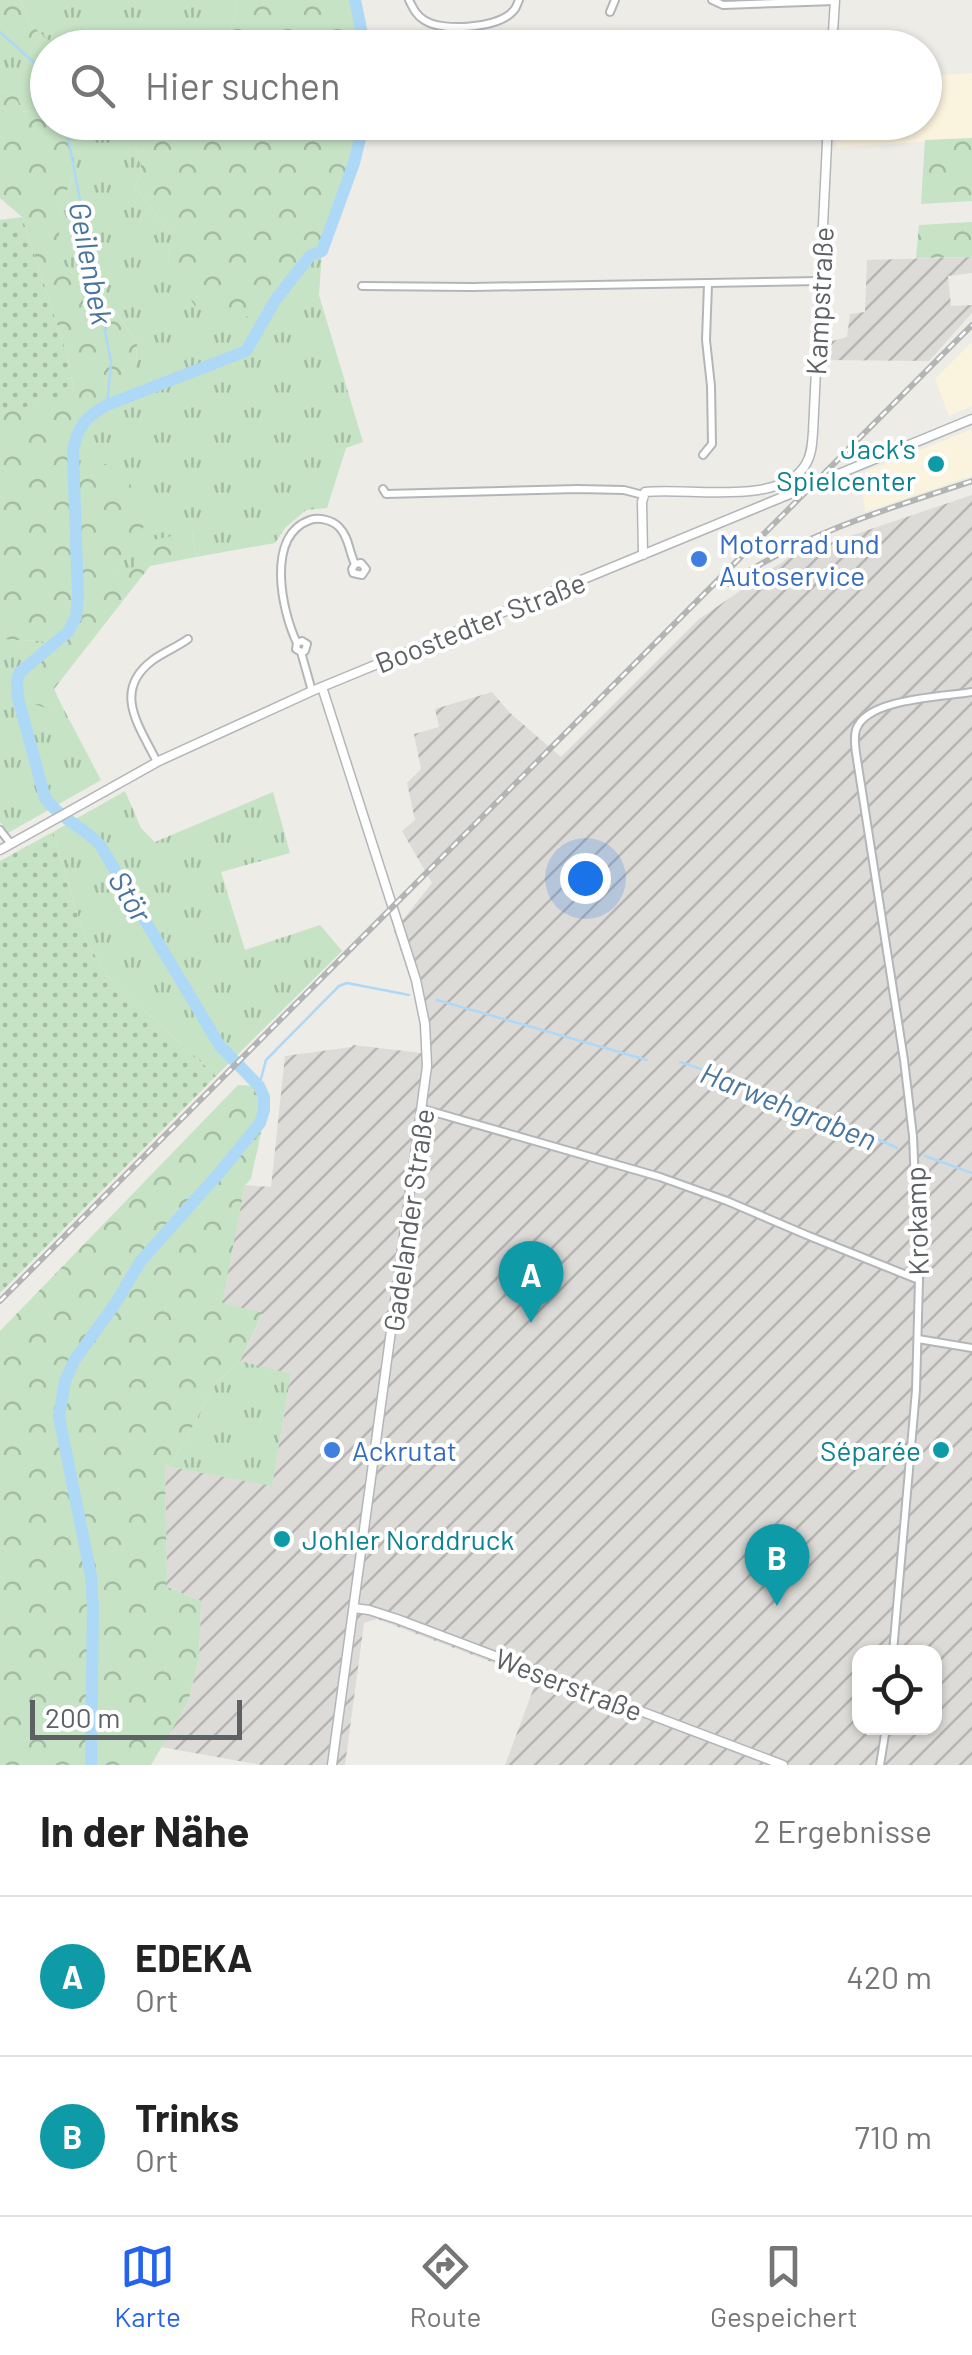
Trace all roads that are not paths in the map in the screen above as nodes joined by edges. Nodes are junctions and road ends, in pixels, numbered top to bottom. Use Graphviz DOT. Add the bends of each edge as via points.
graph roads {
  1 [pos="409,0"];
  2 [pos="519,0"];
  3 [pos="615,0"];
  4 [pos="712,0"];
  5 [pos="835,0"];
  6 [pos="610,12"];
  7 [pos="833,30"];
  8 [pos="827,140"];
  9 [pos="820,282"];
  10 [pos="708,284"];
  11 [pos="362,286"];
  12 [pos="972,420"];
  13 [pos="703,455"];
  14 [pos="383,489"];
  15 [pos="643,494"];
  16 [pos="643,555"];
  17 [pos="355,564"];
  18 [pos="188,639"];
  19 [pos="322,687"];
  20 [pos="312,691"];
  21 [pos="972,692"];
  22 [pos="157,762"];
  23 [pos="0,830"];
  24 [pos="11,844"];
  25 [pos="0,850"];
  26 [pos="423,1109"];
  27 [pos="919,1280"];
  28 [pos="918,1340"];
  29 [pos="972,1348"];
  30 [pos="354,1608"];
  31 [pos="894,1645"];
  32 [pos="885,1735"];
  33 [pos="332,1765"];
  34 [pos="783,1765"];
  35 [pos="880,1765"];
  1 -- 2 [label="street" via="422,18 444,26 500,20"];
  3 -- 6 [label="street"];
  4 -- 5 [label="street"];
  5 -- 7 [label="street"];
  8 -- 9 [label="street, Kampstraße"];
  9 -- 10 [label="street"];
  9 -- 15 [label="street, Kampstraße" via="812,446 797,475 760,490"];
  10 -- 11 [label="street"];
  10 -- 13 [label="street" via="712,444"];
  12 -- 16 [label="street, Boostedter Straße"];
  14 -- 15 [label="street"];
  15 -- 16 [label="street"];
  16 -- 19 [label="street, Boostedter Straße"];
  17 -- 20 [label="street" via="344,533 330,521 310,520 288,540 280,564 286,610"];
  18 -- 22 [label="street" via="146,666 130,691"];
  19 -- 20 [label="street, Boostedter Straße"];
  19 -- 26 [label="street, Gadelander Straße" via="422,1004"];
  20 -- 22 [label="street, Boostedter Straße"];
  21 -- 27 [label="street, Krokamp" via="888,705 855,732 910,1112"];
  22 -- 24 [label="street, Boostedter Straße"];
  23 -- 24 [label="street"];
  24 -- 25 [label="street, Boostedter Straße"];
  26 -- 27 [label="street" via="660,1177"];
  26 -- 30 [label="street, Gadelander Straße"];
  27 -- 28 [label="street, Krokamp"];
  28 -- 29 [label="street"];
  28 -- 31 [label="street, Krokamp"];
  30 -- 33 [label="street, Gadelander Straße"];
  30 -- 34 [label="street, Weserstraße"];
  32 -- 35 [label="street"];
}
